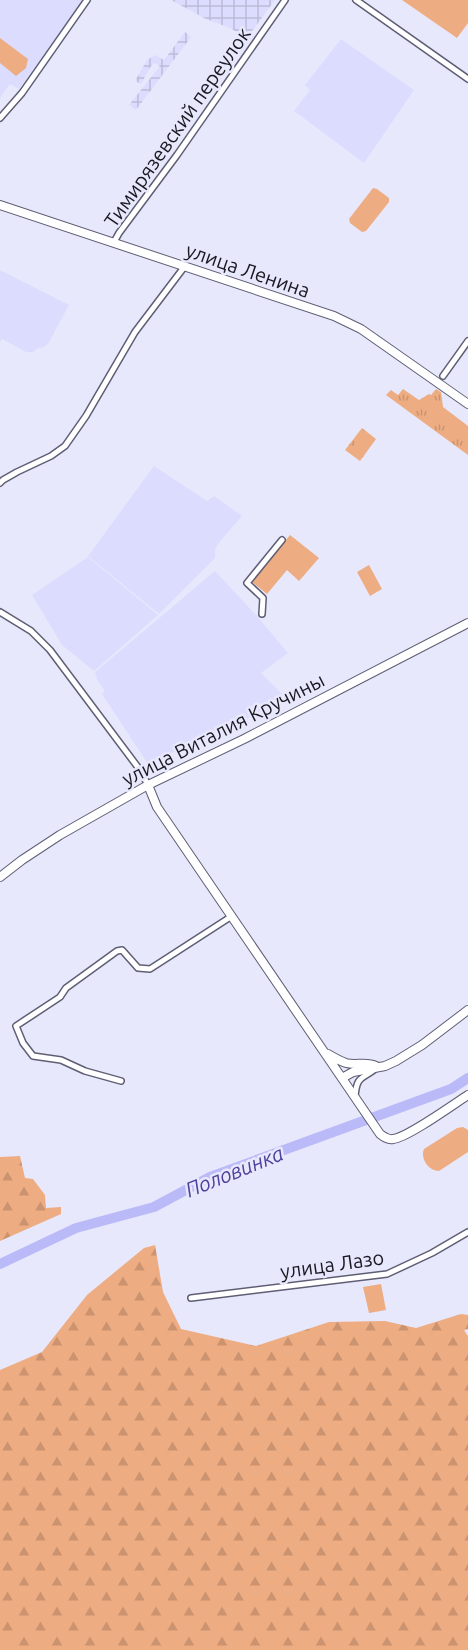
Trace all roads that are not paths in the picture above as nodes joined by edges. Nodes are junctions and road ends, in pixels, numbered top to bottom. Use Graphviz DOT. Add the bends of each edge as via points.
graph roads {
  1 [pos="87,0"];
  2 [pos="285,0"];
  3 [pos="356,0"];
  4 [pos="468,79"];
  5 [pos="0,118"];
  6 [pos="0,205"];
  7 [pos="114,242"];
  8 [pos="185,266"];
  9 [pos="468,341"];
  10 [pos="443,376"];
  11 [pos="468,404"];
  12 [pos="0,483"];
  13 [pos="282,540"];
  14 [pos="0,612"];
  15 [pos="262,614"];
  16 [pos="468,623"];
  17 [pos="148,784"];
  18 [pos="0,877"];
  19 [pos="234,918"];
  20 [pos="468,1010"];
  21 [pos="325,1053"];
  22 [pos="377,1067"];
  23 [pos="342,1078"];
  24 [pos="121,1081"];
  25 [pos="468,1095"];
  26 [pos="356,1098"];
  27 [pos="468,1232"];
  28 [pos="191,1298"];
  1 -- 5 [label="street"];
  2 -- 7 [label="street, Тимирязевский переулок"];
  3 -- 4 [label="street"];
  6 -- 7 [label="main road, улица Ленина"];
  7 -- 8 [label="main road, улица Ленина"];
  8 -- 11 [label="main road, улица Ленина" via="334,316 361,329"];
  8 -- 12 [label="street" via="135,332 65,446"];
  9 -- 10 [label="street"];
  13 -- 15 [label="street" via="247,584 263,598"];
  14 -- 17 [label="street" via="50,650"];
  16 -- 17 [label="street, улица Виталия Кручины"];
  17 -- 18 [label="street, улица Виталия Кручины" via="53,839"];
  17 -- 19 [label="street" via="157,807"];
  19 -- 21 [label="street"];
  19 -- 24 [label="street" via="150,969 138,968 125,952 117,951 16,1026 33,1056 60,1060"];
  20 -- 22 [label="street" via="422,1045"];
  21 -- 22 [label="street" via="344,1062"];
  21 -- 23 [label="street"];
  22 -- 23 [label="street"];
  22 -- 26 [label="street" via="362,1077 356,1086"];
  23 -- 26 [label="street"];
  25 -- 26 [label="street" via="405,1136 393,1139 380,1134"];
  27 -- 28 [label="street, улица Лазо" via="387,1274"];
}
